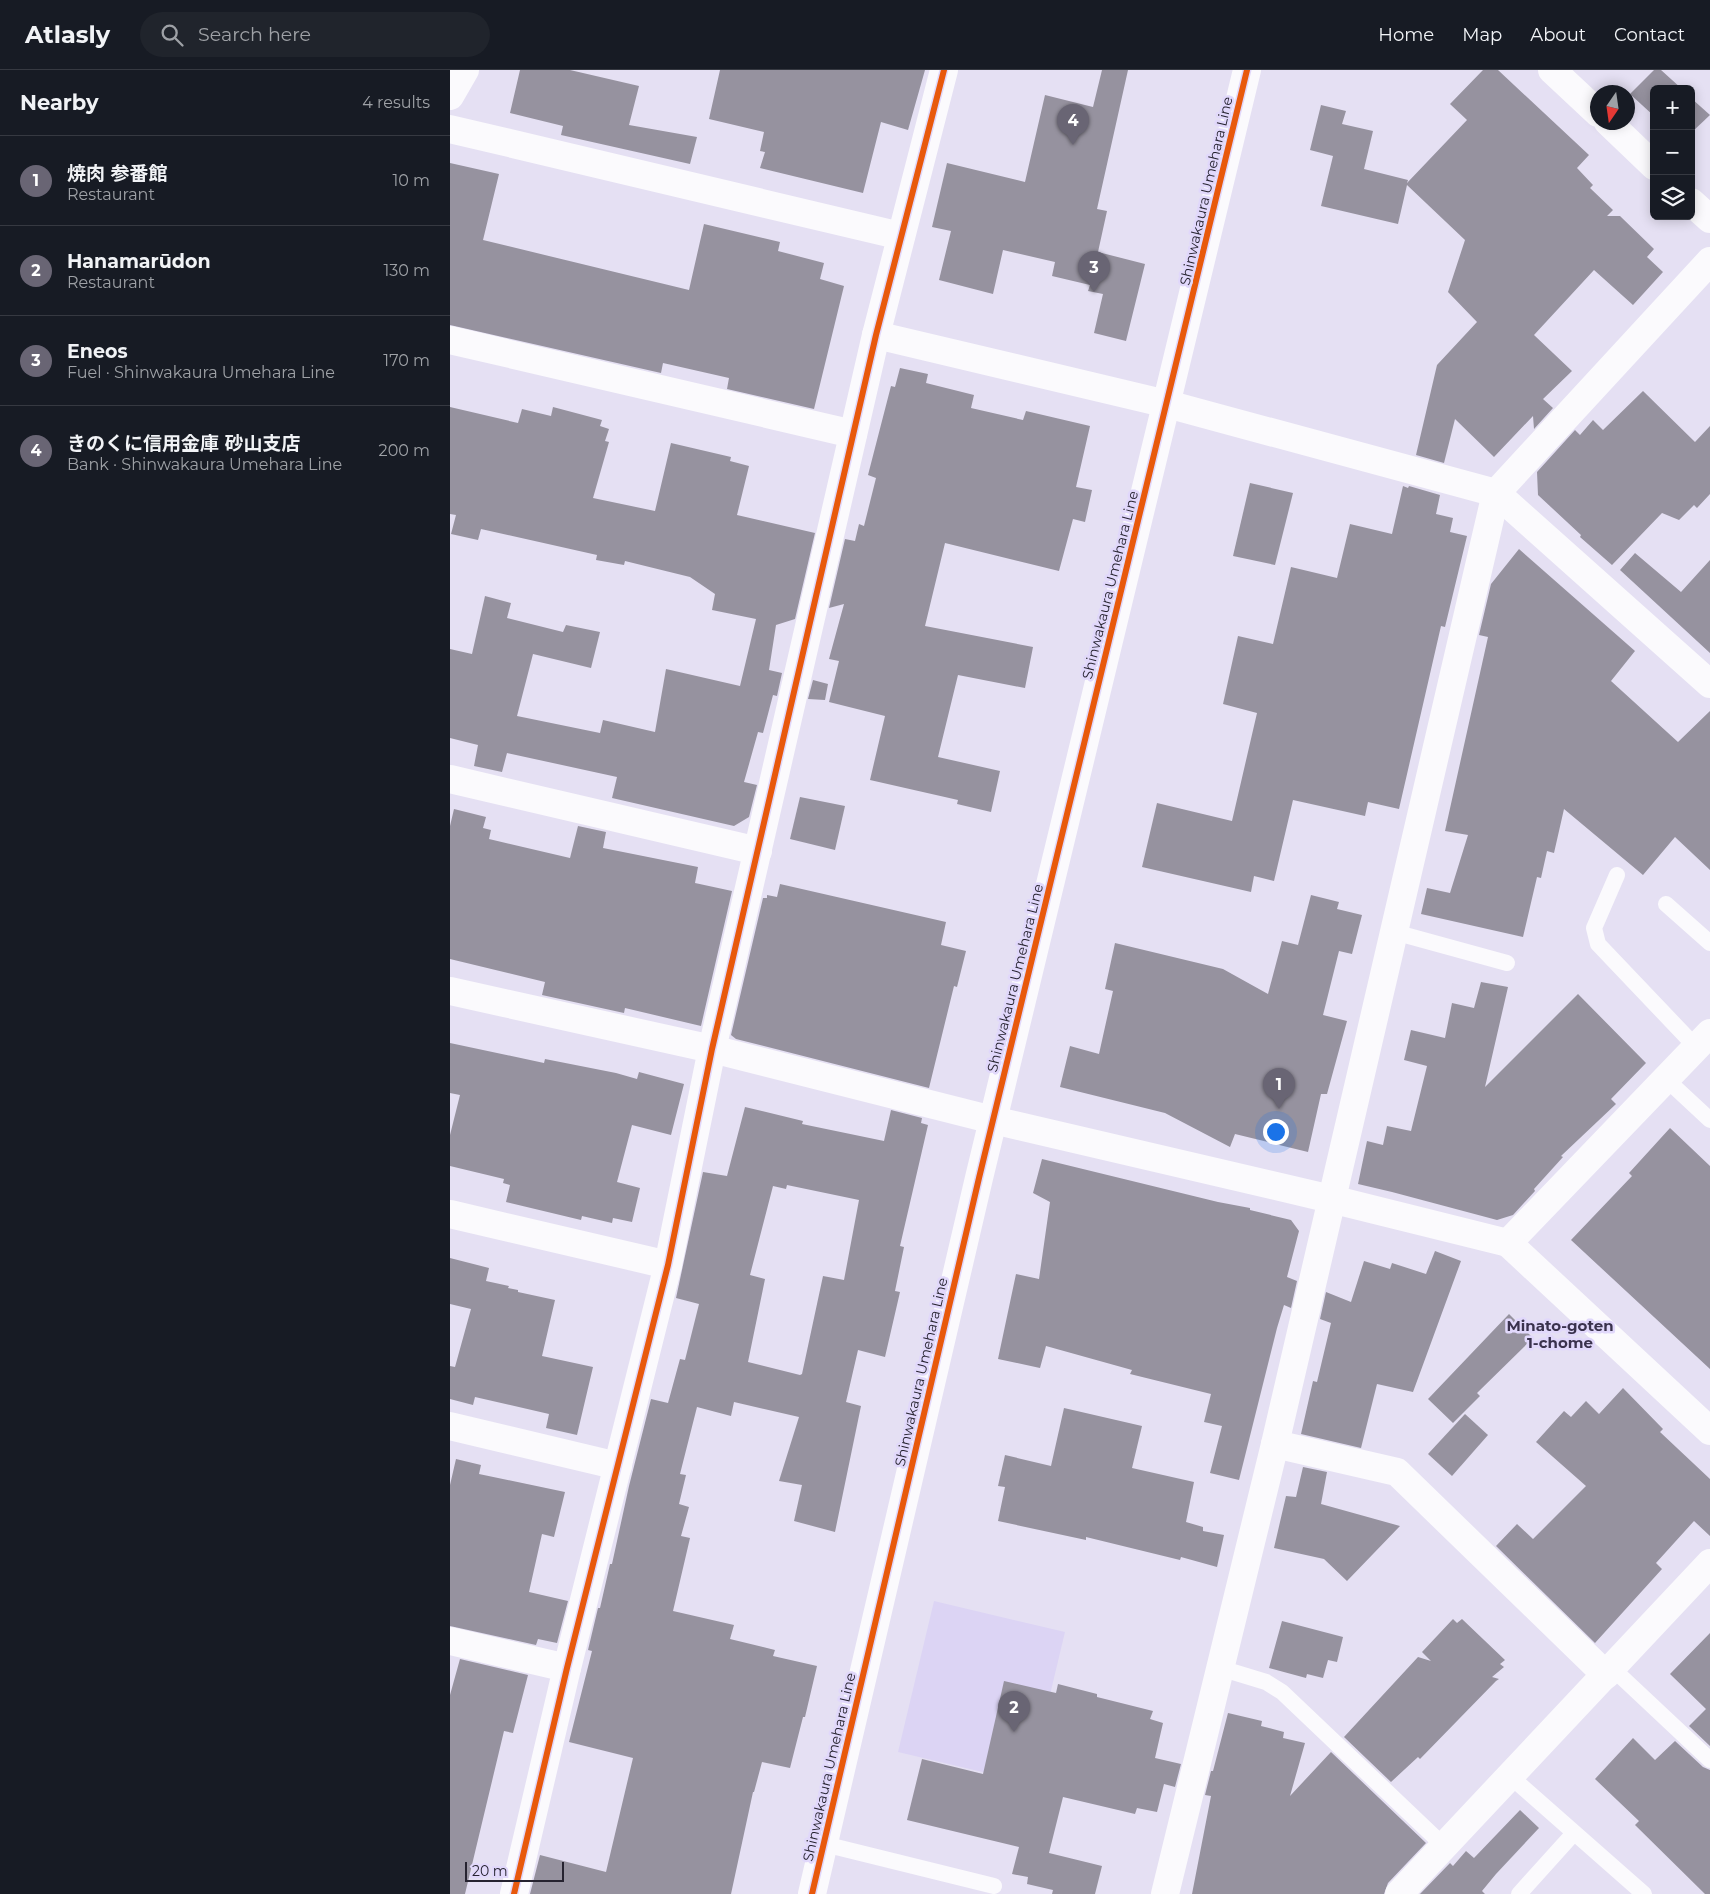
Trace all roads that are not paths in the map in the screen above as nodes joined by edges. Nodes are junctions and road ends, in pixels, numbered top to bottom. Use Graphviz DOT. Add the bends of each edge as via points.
graph roads {
  1 [pos="465,70"];
  2 [pos="944,70"];
  3 [pos="1248,70"];
  4 [pos="1552,70"];
  5 [pos="450,96"];
  6 [pos="1590,106"];
  7 [pos="450,129"];
  8 [pos="1616,130"];
  9 [pos="1650,162"];
  10 [pos="1695,206"];
  11 [pos="1710,219"];
  12 [pos="901,236"];
  13 [pos="1710,262"];
  14 [pos="876,335"];
  15 [pos="450,340"];
  16 [pos="1167,404"];
  17 [pos="853,434"];
  18 [pos="1496,493"];
  19 [pos="1710,684"];
  20 [pos="450,779"];
  21 [pos="758,851"];
  22 [pos="1617,875"];
  23 [pos="1666,904"];
  24 [pos="1394,932"];
  25 [pos="1710,943"];
  26 [pos="1507,963"];
  27 [pos="450,991"];
  28 [pos="1703,1040"];
  29 [pos="712,1049"];
  30 [pos="1666,1079"];
  31 [pos="993,1120"];
  32 [pos="1710,1120"];
  33 [pos="1331,1199"];
  34 [pos="450,1214"];
  35 [pos="1508,1243"];
  36 [pos="668,1265"];
  37 [pos="450,1426"];
  38 [pos="1710,1431"];
  39 [pos="1275,1444"];
  40 [pos="618,1466"];
  41 [pos="1710,1563"];
  42 [pos="450,1641"];
  43 [pos="567,1668"];
  44 [pos="1220,1668"];
  45 [pos="1609,1671"];
  46 [pos="1710,1760"];
  47 [pos="1510,1776"];
  48 [pos="1574,1833"];
  49 [pos="824,1844"];
  50 [pos="1444,1846"];
  51 [pos="994,1886"];
  52 [pos="514,1894"];
  53 [pos="812,1894"];
  54 [pos="1165,1894"];
  55 [pos="1399,1894"];
  56 [pos="1519,1894"];
  57 [pos="1644,1894"];
  1 -- 5 [label="street"];
  2 -- 12 [label="street"];
  3 -- 16 [label="street, Shinwakaura Umehara Line"];
  4 -- 6 [label="street"];
  7 -- 12 [label="street"];
  8 -- 9 [label="street"];
  10 -- 11 [label="street"];
  12 -- 14 [label="street"];
  13 -- 18 [label="street"];
  14 -- 16 [label="street"];
  14 -- 17 [label="street"];
  15 -- 17 [label="street"];
  16 -- 18 [label="street"];
  16 -- 31 [label="street, Shinwakaura Umehara Line"];
  17 -- 21 [label="street"];
  18 -- 19 [label="street"];
  18 -- 24 [label="street"];
  20 -- 21 [label="street"];
  21 -- 29 [label="street"];
  22 -- 28 [label="lane" via="1594,928 1598,944"];
  23 -- 25 [label="lane"];
  24 -- 26 [label="lane"];
  24 -- 33 [label="street"];
  27 -- 29 [label="street"];
  28 -- 30 [label="street"];
  29 -- 31 [label="street"];
  29 -- 36 [label="street"];
  30 -- 32 [label="lane"];
  30 -- 35 [label="street"];
  31 -- 33 [label="street"];
  31 -- 49 [label="street, Shinwakaura Umehara Line"];
  33 -- 35 [label="street"];
  33 -- 39 [label="street"];
  34 -- 36 [label="street"];
  35 -- 38 [label="street"];
  36 -- 40 [label="street"];
  37 -- 40 [label="street"];
  39 -- 44 [label="street"];
  39 -- 45 [label="street" via="1397,1472"];
  40 -- 43 [label="street"];
  41 -- 45 [label="street"];
  42 -- 43 [label="street"];
  43 -- 52 [label="street"];
  44 -- 50 [label="lane" via="1266,1682 1282,1692"];
  44 -- 54 [label="street"];
  45 -- 46 [label="lane"];
  45 -- 47 [label="street"];
  47 -- 48 [label="lane"];
  47 -- 50 [label="street"];
  48 -- 56 [label="lane"];
  48 -- 57 [label="lane"];
  49 -- 51 [label="lane"];
  49 -- 53 [label="street, Shinwakaura Umehara Line"];
  50 -- 55 [label="street"];
}
